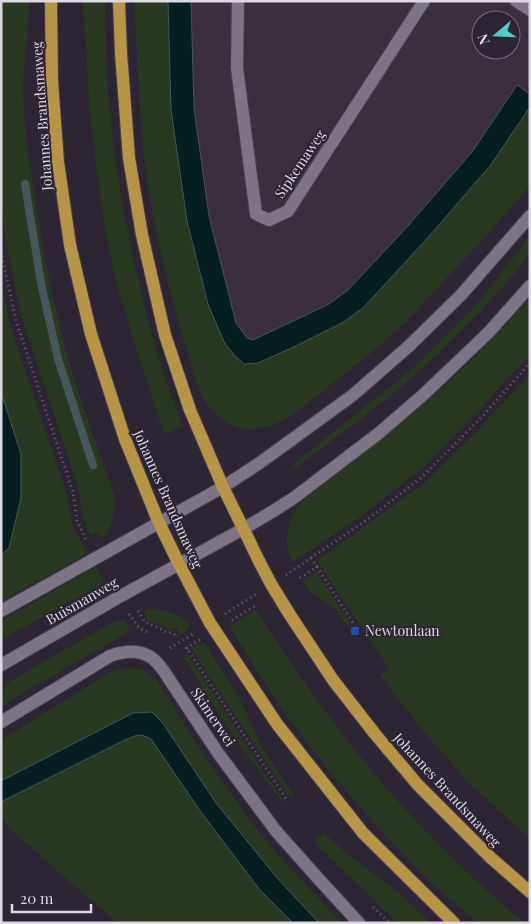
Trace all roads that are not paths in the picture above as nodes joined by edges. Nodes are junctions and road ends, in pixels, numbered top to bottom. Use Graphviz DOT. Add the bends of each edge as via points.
graph roads {
  1 [pos="51,1"];
  2 [pos="119,1"];
  3 [pos="238,1"];
  4 [pos="424,1"];
  5 [pos="516,1"];
  6 [pos="530,10"];
  7 [pos="530,216"];
  8 [pos="530,286"];
  9 [pos="223,487"];
  10 [pos="159,523"];
  11 [pos="243,528"];
  12 [pos="179,564"];
  13 [pos="1,611"];
  14 [pos="1,665"];
  15 [pos="1,722"];
  16 [pos="530,892"];
  17 [pos="359,923"];
  18 [pos="454,923"];
  1 -- 10 [label="main road, Johannes Brandsmaweg" via="52,82 58,162 70,245 91,334 125,439"];
  2 -- 9 [label="main road, Johannes Brandsmaweg" via="129,158 142,235 165,334 190,410"];
  3 -- 4 [label="street, Sipkemaweg" via="238,68 256,214 269,220 288,210"];
  5 -- 6 [label="street"];
  7 -- 9 [label="street" via="461,295 353,396"];
  8 -- 11 [label="street" via="458,363 379,433 296,496"];
  9 -- 10 [label="street"];
  9 -- 11 [label="main road, Johannes Brandsmaweg"];
  10 -- 12 [label="main road, Johannes Brandsmaweg"];
  10 -- 13 [label="street"];
  11 -- 12 [label="street, Buismanweg"];
  11 -- 16 [label="main road, Johannes Brandsmaweg" via="271,584 333,680 375,734 467,836"];
  12 -- 14 [label="street, Buismanweg"];
  12 -- 18 [label="main road, Johannes Brandsmaweg" via="210,623 277,724 362,833"];
  15 -- 17 [label="street, Skimerwei" via="110,656 123,651 152,658 276,832"];
}
